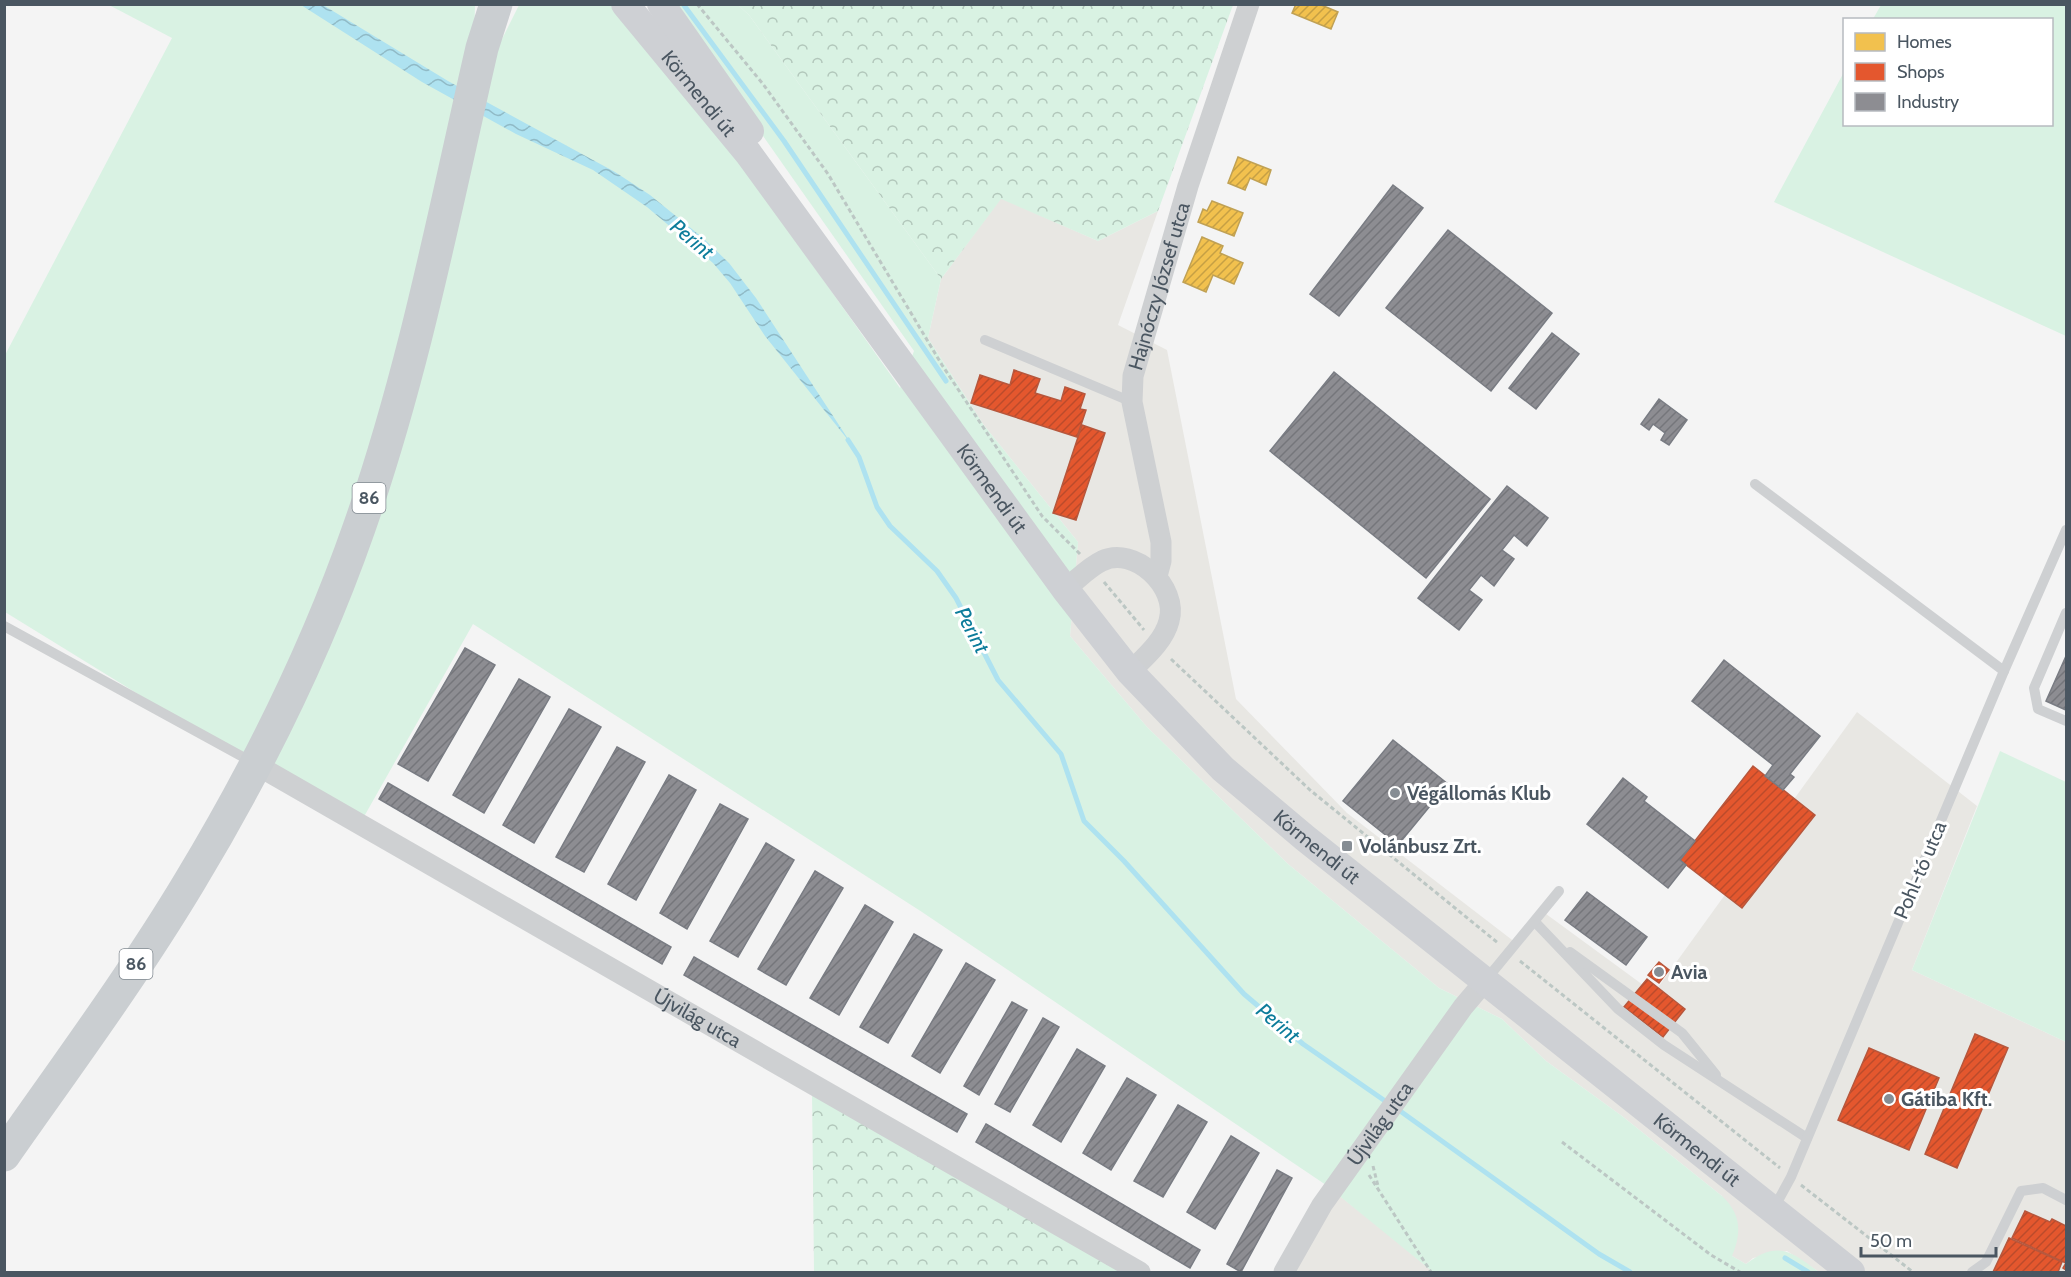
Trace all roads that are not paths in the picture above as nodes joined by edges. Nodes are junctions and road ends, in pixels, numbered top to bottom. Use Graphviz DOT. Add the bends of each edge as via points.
graph roads {
  1 [pos="482,4"];
  2 [pos="496,4"];
  3 [pos="625,4"];
  4 [pos="661,4"];
  5 [pos="1249,4"];
  6 [pos="482,48"];
  7 [pos="876,327"];
  8 [pos="985,340"];
  9 [pos="1132,402"];
  10 [pos="1755,484"];
  11 [pos="2067,530"];
  12 [pos="1157,576"];
  13 [pos="1065,589"];
  14 [pos="2067,613"];
  15 [pos="4,626"];
  16 [pos="2004,671"];
  17 [pos="1130,672"];
  18 [pos="2067,721"];
  19 [pos="255,764"];
  20 [pos="1559,891"];
  21 [pos="1535,922"];
  22 [pos="1548,936"];
  23 [pos="1485,981"];
  24 [pos="1724,1084"];
  25 [pos="1807,1138"];
  26 [pos="4,1155"];
  27 [pos="2067,1200"];
  28 [pos="1772,1210"];
  29 [pos="1140,1272"];
  30 [pos="1284,1272"];
  31 [pos="1851,1272"];
  32 [pos="1972,1272"];
  1 -- 6 [label="main road, 86"];
  2 -- 6 [label="main road, 86"];
  3 -- 7 [label="street, Körmendi út" via="747,153"];
  4 -- 7 [label="street, Körmendi út" via="774,166"];
  5 -- 9 [label="street, Hajnóczy József utca" via="1188,186 1139,353"];
  6 -- 19 [label="main road, 86" via="400,397 358,531 294,686"];
  7 -- 13 [label="street, Körmendi út"];
  8 -- 9 [label="lane"];
  9 -- 12 [label="street, Hajnóczy József utca" via="1161,542"];
  10 -- 16 [label="lane"];
  11 -- 16 [label="lane, Pohl-tó utca"];
  12 -- 13 [label="street" via="1119,558 1103,560"];
  12 -- 17 [label="street" via="1167,593 1169,620 1156,645"];
  13 -- 17 [label="street, Körmendi út"];
  14 -- 18 [label="lane" via="2034,688 2038,709"];
  15 -- 19 [label="lane"];
  16 -- 25 [label="lane, Pohl-tó utca"];
  17 -- 23 [label="street, Körmendi út" via="1202,748 1265,805"];
  19 -- 26 [label="main road, 86" via="171,911"];
  19 -- 29 [label="street, Újvilág utca"];
  20 -- 21 [label="lane"];
  21 -- 22 [label="lane"];
  21 -- 23 [label="lane"];
  22 -- 24 [label="lane" via="1618,1009"];
  22 -- 24 [label="lane" via="1682,1033"];
  23 -- 28 [label="street, Körmendi út"];
  23 -- 30 [label="street, Újvilág utca" via="1417,1073 1369,1155 1322,1205"];
  24 -- 25 [label="lane"];
  25 -- 28 [label="lane, Pohl-tó utca"];
  27 -- 32 [label="lane" via="2043,1188 2021,1191 1986,1262"];
  28 -- 31 [label="street, Körmendi út"];
}
